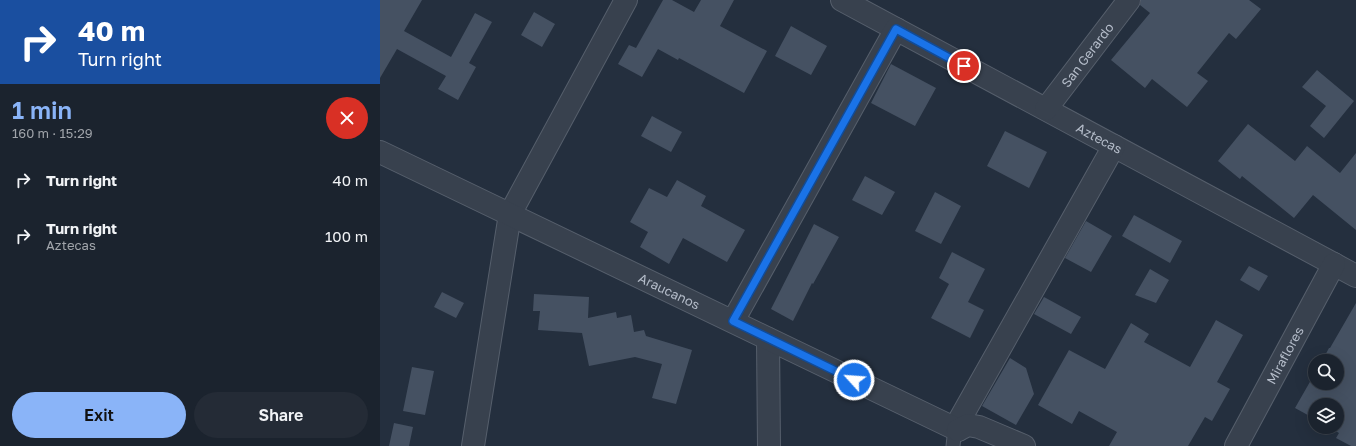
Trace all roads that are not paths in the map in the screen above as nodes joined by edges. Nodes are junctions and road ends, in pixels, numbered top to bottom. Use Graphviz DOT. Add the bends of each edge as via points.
graph roads {
  1 [pos="626,0"];
  2 [pos="842,0"];
  3 [pos="1129,0"];
  4 [pos="896,29"];
  5 [pos="1046,109"];
  6 [pos="1114,146"];
  7 [pos="380,152"];
  8 [pos="510,214"];
  9 [pos="1334,264"];
  10 [pos="1356,276"];
  11 [pos="733,321"];
  12 [pos="768,339"];
  13 [pos="957,437"];
  14 [pos="473,446"];
  15 [pos="769,446"];
  16 [pos="1024,446"];
  17 [pos="1236,446"];
  1 -- 8 [label="street"];
  2 -- 4 [label="street, Aztecas"];
  3 -- 5 [label="street, San Gerardo"];
  4 -- 5 [label="street, Aztecas"];
  4 -- 11 [label="street"];
  5 -- 6 [label="street, Aztecas"];
  6 -- 9 [label="street, Aztecas"];
  6 -- 13 [label="street"];
  7 -- 8 [label="street, Araucanos"];
  8 -- 11 [label="street, Araucanos"];
  8 -- 14 [label="street"];
  9 -- 10 [label="street, Aztecas"];
  9 -- 17 [label="street, Miraflores"];
  11 -- 12 [label="street, Araucanos"];
  12 -- 13 [label="street, Araucanos"];
  12 -- 15 [label="street"];
  13 -- 16 [label="street" via="968,425"];
}
